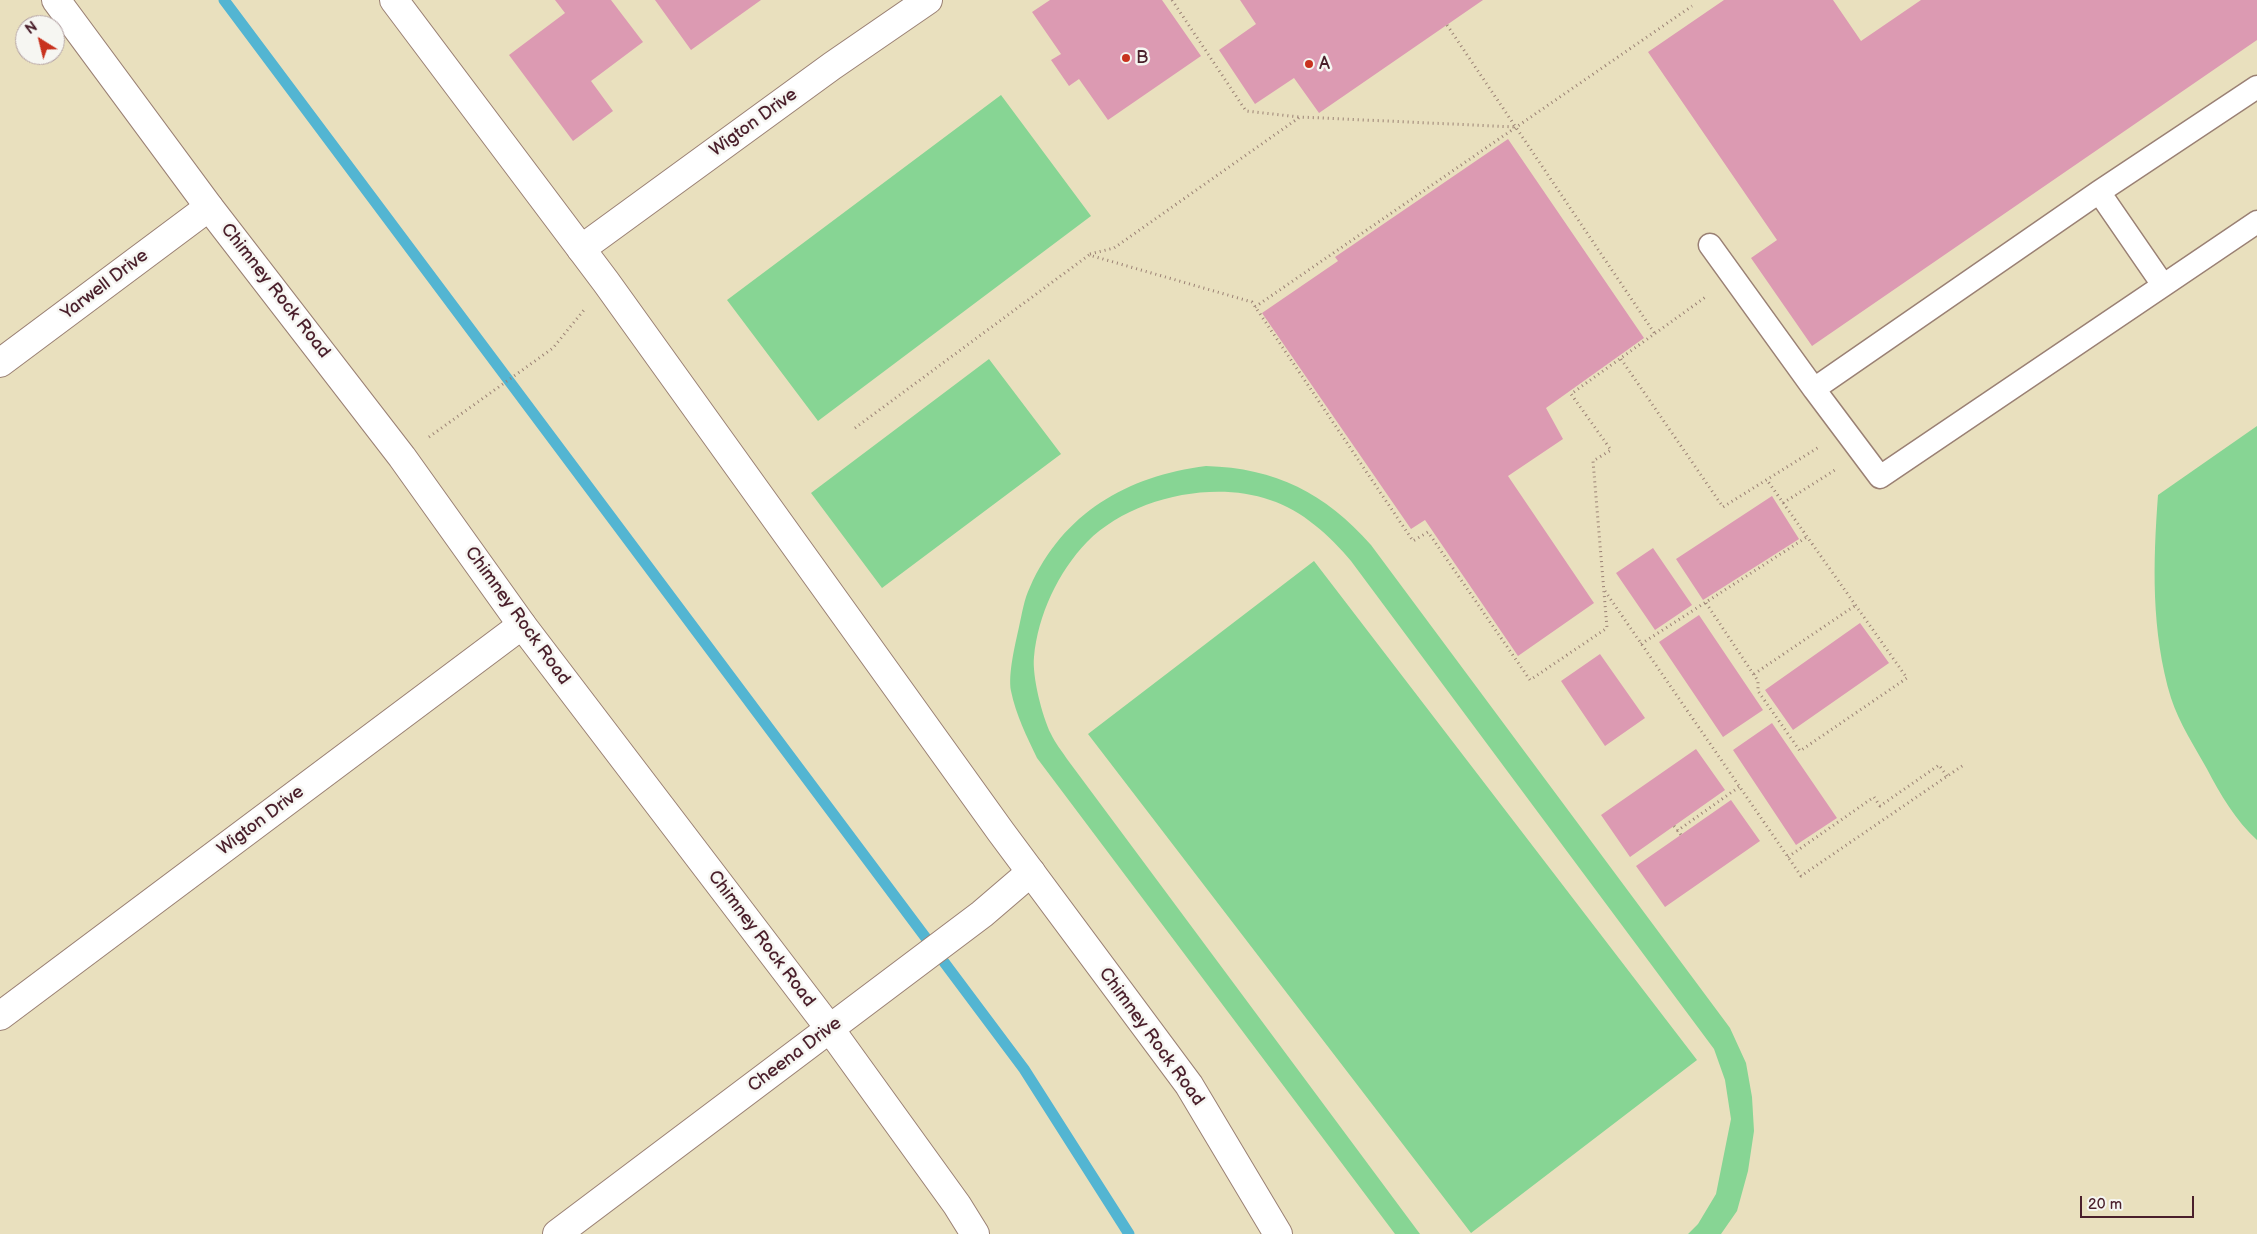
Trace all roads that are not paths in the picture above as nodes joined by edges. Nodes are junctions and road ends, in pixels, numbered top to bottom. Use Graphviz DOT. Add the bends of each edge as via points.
graph roads {
  1 [pos="56,0"];
  2 [pos="394,0"];
  3 [pos="928,0"];
  4 [pos="2257,87"];
  5 [pos="2098,192"];
  6 [pos="209,207"];
  7 [pos="2257,222"];
  8 [pos="1710,245"];
  9 [pos="581,249"];
  10 [pos="2163,284"];
  11 [pos="0,363"];
  12 [pos="1814,389"];
  13 [pos="522,625"];
  14 [pos="1031,872"];
  15 [pos="0,1016"];
  16 [pos="830,1029"];
  17 [pos="557,1234"];
  18 [pos="975,1234"];
  19 [pos="1278,1234"];
  1 -- 6 [label="main road, Chimney Rock Road"];
  2 -- 9 [label="main road, Chimney Rock Road"];
  3 -- 9 [label="main road, Wigton Drive" via="824,71"];
  4 -- 5 [label="lane"];
  5 -- 10 [label="lane"];
  5 -- 12 [label="lane"];
  6 -- 11 [label="main road, Yarwell Drive"];
  6 -- 13 [label="main road, Chimney Rock Road" via="402,457"];
  7 -- 10 [label="lane"];
  8 -- 12 [label="lane"];
  9 -- 14 [label="main road, Chimney Rock Road"];
  10 -- 12 [label="lane" via="1880,477"];
  13 -- 15 [label="main road, Wigton Drive"];
  13 -- 16 [label="main road, Chimney Rock Road"];
  14 -- 16 [label="main road, Cheena Drive" via="982,914"];
  14 -- 19 [label="main road, Chimney Rock Road" via="1189,1085"];
  16 -- 17 [label="main road, Cheena Drive"];
  16 -- 18 [label="main road, Chimney Rock Road"];
}
